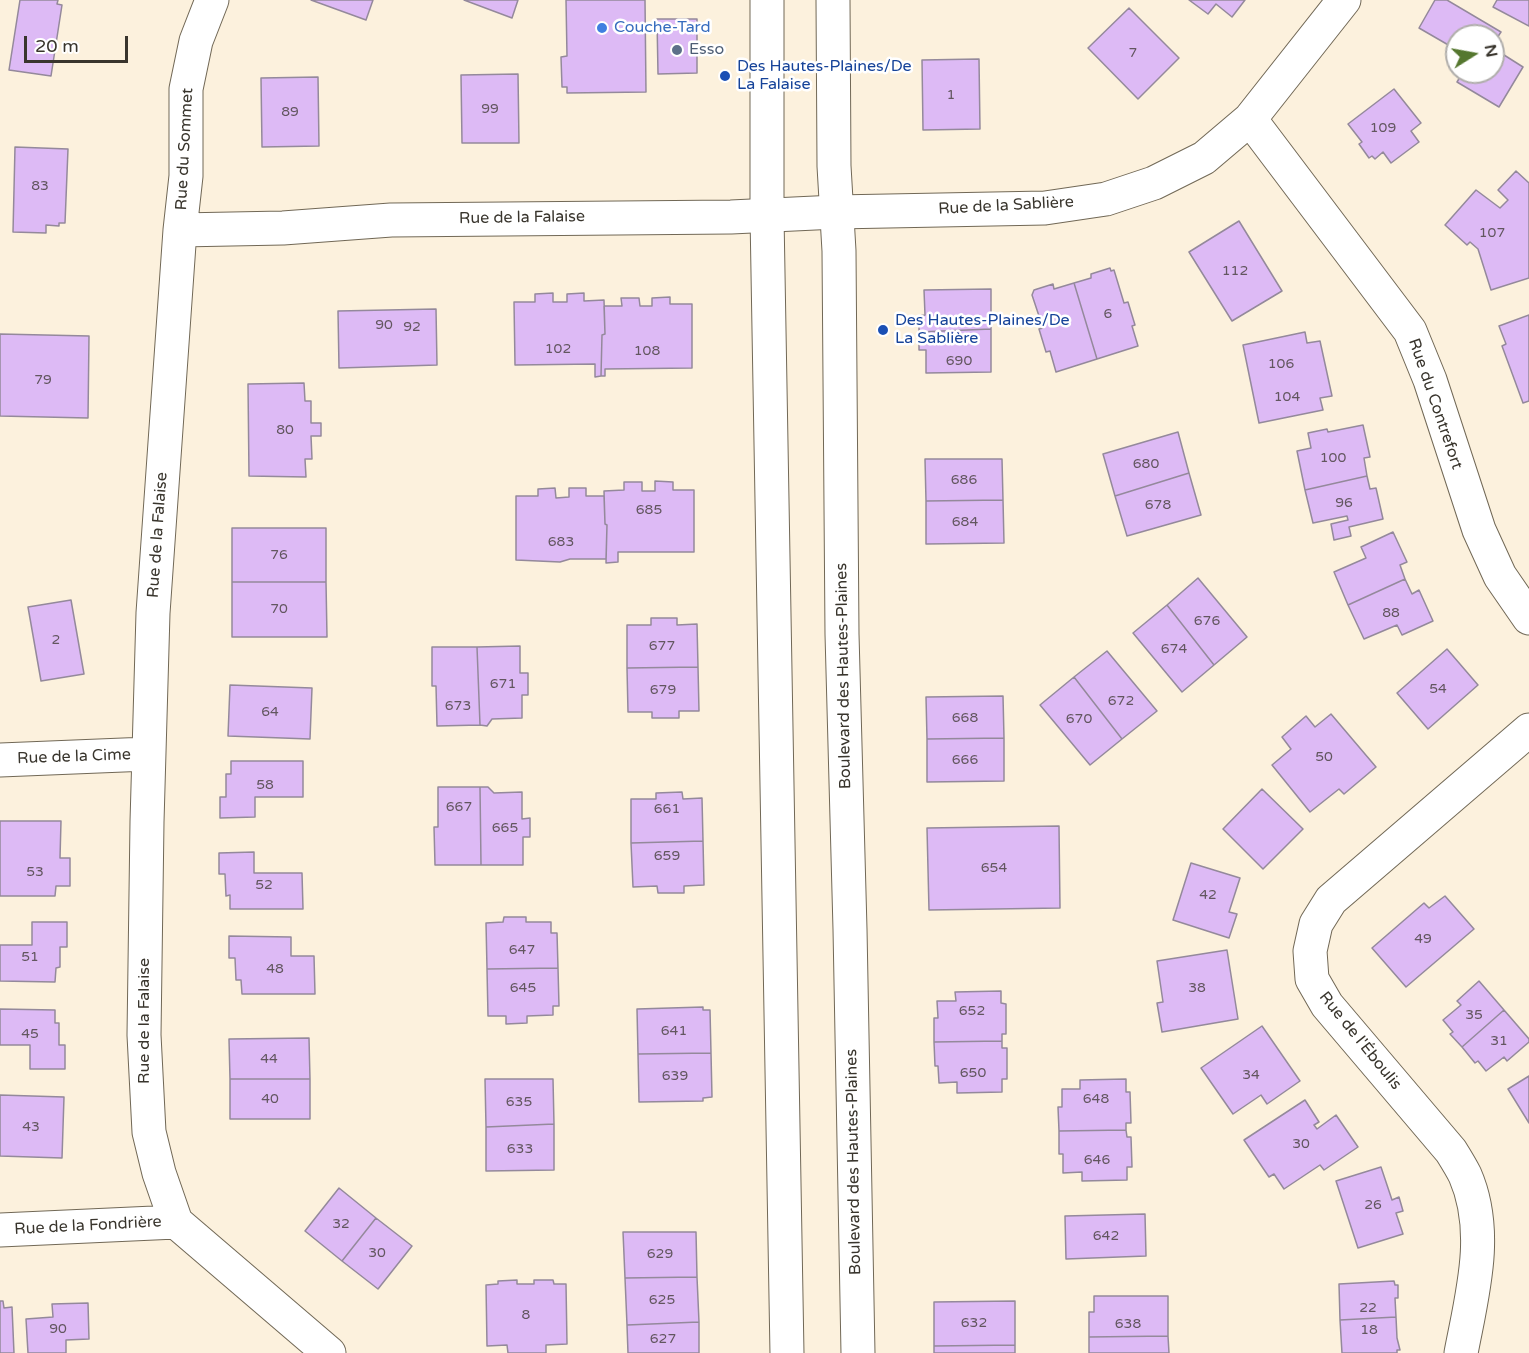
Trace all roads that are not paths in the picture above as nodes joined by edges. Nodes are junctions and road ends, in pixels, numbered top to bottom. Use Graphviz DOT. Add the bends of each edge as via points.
graph roads {
  1 [pos="212,0"];
  2 [pos="766,0"];
  3 [pos="834,0"];
  4 [pos="1344,0"];
  5 [pos="1250,119"];
  6 [pos="836,212"];
  7 [pos="767,216"];
  8 [pos="180,230"];
  9 [pos="1529,618"];
  10 [pos="1529,730"];
  11 [pos="148,754"];
  12 [pos="0,760"];
  13 [pos="176,1222"];
  14 [pos="0,1230"];
  15 [pos="329,1353"];
  16 [pos="787,1353"];
  17 [pos="858,1353"];
  18 [pos="1461,1353"];
  1 -- 8 [label="street, Rue du Sommet" via="196,41 186,89 186,176"];
  2 -- 7 [label="street"];
  3 -- 6 [label="street, Boulevard des Hautes-Plaines"];
  4 -- 5 [label="street, Rue de la Sablière"];
  5 -- 6 [label="street, Rue de la Sablière" via="1204,158 1154,183 1106,200 1045,208"];
  5 -- 9 [label="street, Rue du Contrefort" via="1410,332 1434,390 1479,530 1500,576"];
  6 -- 7 [label="street, Rue de la Sablière"];
  6 -- 17 [label="street, Boulevard des Hautes-Plaines"];
  7 -- 8 [label="street, Rue de la Falaise" via="391,220"];
  7 -- 16 [label="street"];
  8 -- 11 [label="street, Rue de la Falaise" via="153,613"];
  10 -- 18 [label="street, Rue de l'Éboulis" via="1331,900 1316,924 1310,951 1312,979 1327,1005 1451,1151 1465,1176 1475,1208 1478,1241"];
  11 -- 12 [label="street, Rue de la Cime"];
  11 -- 13 [label="street, Rue de la Falaise" via="146,1091 149,1132"];
  13 -- 14 [label="street, Rue de la Fondrière"];
  13 -- 15 [label="street"];
}
